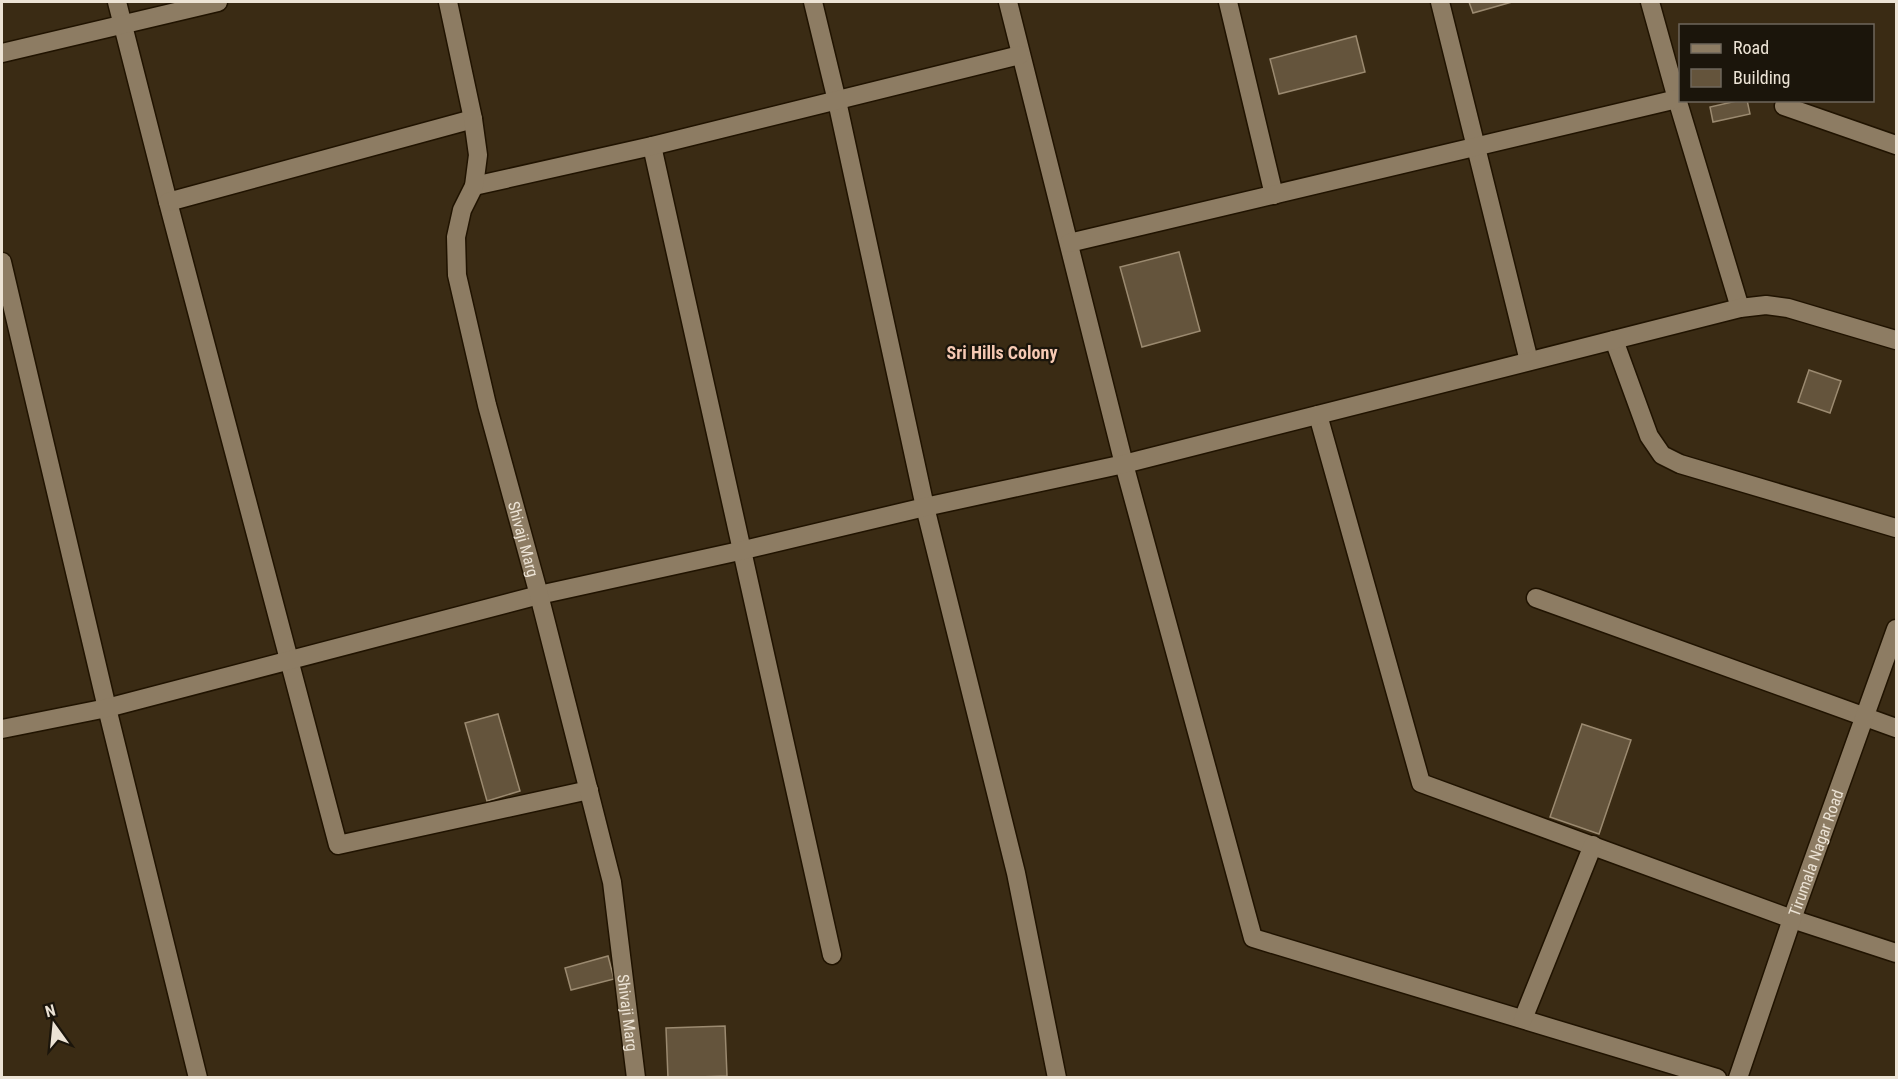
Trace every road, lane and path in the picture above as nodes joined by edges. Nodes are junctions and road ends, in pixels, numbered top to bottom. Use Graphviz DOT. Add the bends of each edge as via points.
graph roads {
  1 [pos="117,2"];
  2 [pos="218,2"];
  3 [pos="448,2"];
  4 [pos="813,2"];
  5 [pos="1008,2"];
  6 [pos="1228,2"];
  7 [pos="1440,2"];
  8 [pos="1650,2"];
  9 [pos="123,24"];
  10 [pos="2,53"];
  11 [pos="1020,55"];
  12 [pos="1677,99"];
  13 [pos="837,101"];
  14 [pos="1784,106"];
  15 [pos="473,119"];
  16 [pos="1476,146"];
  17 [pos="1896,146"];
  18 [pos="652,147"];
  19 [pos="474,186"];
  20 [pos="1274,195"];
  21 [pos="168,202"];
  22 [pos="1069,243"];
  23 [pos="2,262"];
  24 [pos="1740,308"];
  25 [pos="1614,340"];
  26 [pos="1896,340"];
  27 [pos="1528,361"];
  28 [pos="1318,415"];
  29 [pos="1124,464"];
  30 [pos="925,507"];
  31 [pos="1896,528"];
  32 [pos="741,550"];
  33 [pos="539,595"];
  34 [pos="1536,598"];
  35 [pos="1896,629"];
  36 [pos="289,660"];
  37 [pos="107,708"];
  38 [pos="1865,716"];
  39 [pos="1896,728"];
  40 [pos="2,729"];
  41 [pos="589,790"];
  42 [pos="1593,845"];
  43 [pos="1792,919"];
  44 [pos="1896,953"];
  45 [pos="832,955"];
  46 [pos="1523,1019"];
  47 [pos="198,1077"];
  48 [pos="636,1077"];
  49 [pos="1056,1077"];
  50 [pos="1717,1077"];
  51 [pos="1738,1077"];
  1 -- 9 [label="street"];
  2 -- 9 [label="street"];
  3 -- 15 [label="street, Shivaji Marg"];
  4 -- 13 [label="street"];
  5 -- 11 [label="street"];
  6 -- 20 [label="street"];
  7 -- 16 [label="street"];
  8 -- 12 [label="street"];
  9 -- 10 [label="street"];
  9 -- 21 [label="street"];
  11 -- 13 [label="street"];
  11 -- 22 [label="street"];
  12 -- 16 [label="street"];
  12 -- 24 [label="street"];
  13 -- 18 [label="street"];
  13 -- 30 [label="street"];
  14 -- 17 [label="street"];
  15 -- 19 [label="street, Shivaji Marg" via="478,155"];
  15 -- 21 [label="street"];
  16 -- 20 [label="street"];
  16 -- 27 [label="street"];
  18 -- 19 [label="street"];
  18 -- 32 [label="street"];
  19 -- 33 [label="street, Shivaji Marg" via="462,210 456,237 457,275 487,405"];
  20 -- 22 [label="street"];
  21 -- 36 [label="street"];
  22 -- 29 [label="street"];
  23 -- 37 [label="street"];
  24 -- 25 [label="street"];
  24 -- 26 [label="street" via="1788,308"];
  25 -- 27 [label="street"];
  25 -- 31 [label="street" via="1648,436 1662,454 1680,464"];
  27 -- 28 [label="street"];
  28 -- 29 [label="street"];
  28 -- 42 [label="street" via="1421,783"];
  29 -- 30 [label="street"];
  29 -- 46 [label="street" via="1253,938"];
  30 -- 32 [label="street"];
  30 -- 49 [label="street" via="1016,873"];
  32 -- 33 [label="street"];
  32 -- 45 [label="street"];
  33 -- 36 [label="street"];
  33 -- 41 [label="street, Shivaji Marg"];
  34 -- 38 [label="street"];
  35 -- 38 [label="street, Tirumala Nagar Road"];
  36 -- 37 [label="street"];
  36 -- 41 [label="street" via="339,845"];
  37 -- 40 [label="street"];
  37 -- 47 [label="street"];
  38 -- 39 [label="street"];
  38 -- 43 [label="street, Tirumala Nagar Road"];
  41 -- 48 [label="street, Shivaji Marg" via="612,882"];
  42 -- 43 [label="street"];
  42 -- 46 [label="street"];
  43 -- 44 [label="street"];
  43 -- 51 [label="street, Tirumala Nagar Road"];
  46 -- 50 [label="street"];
}
